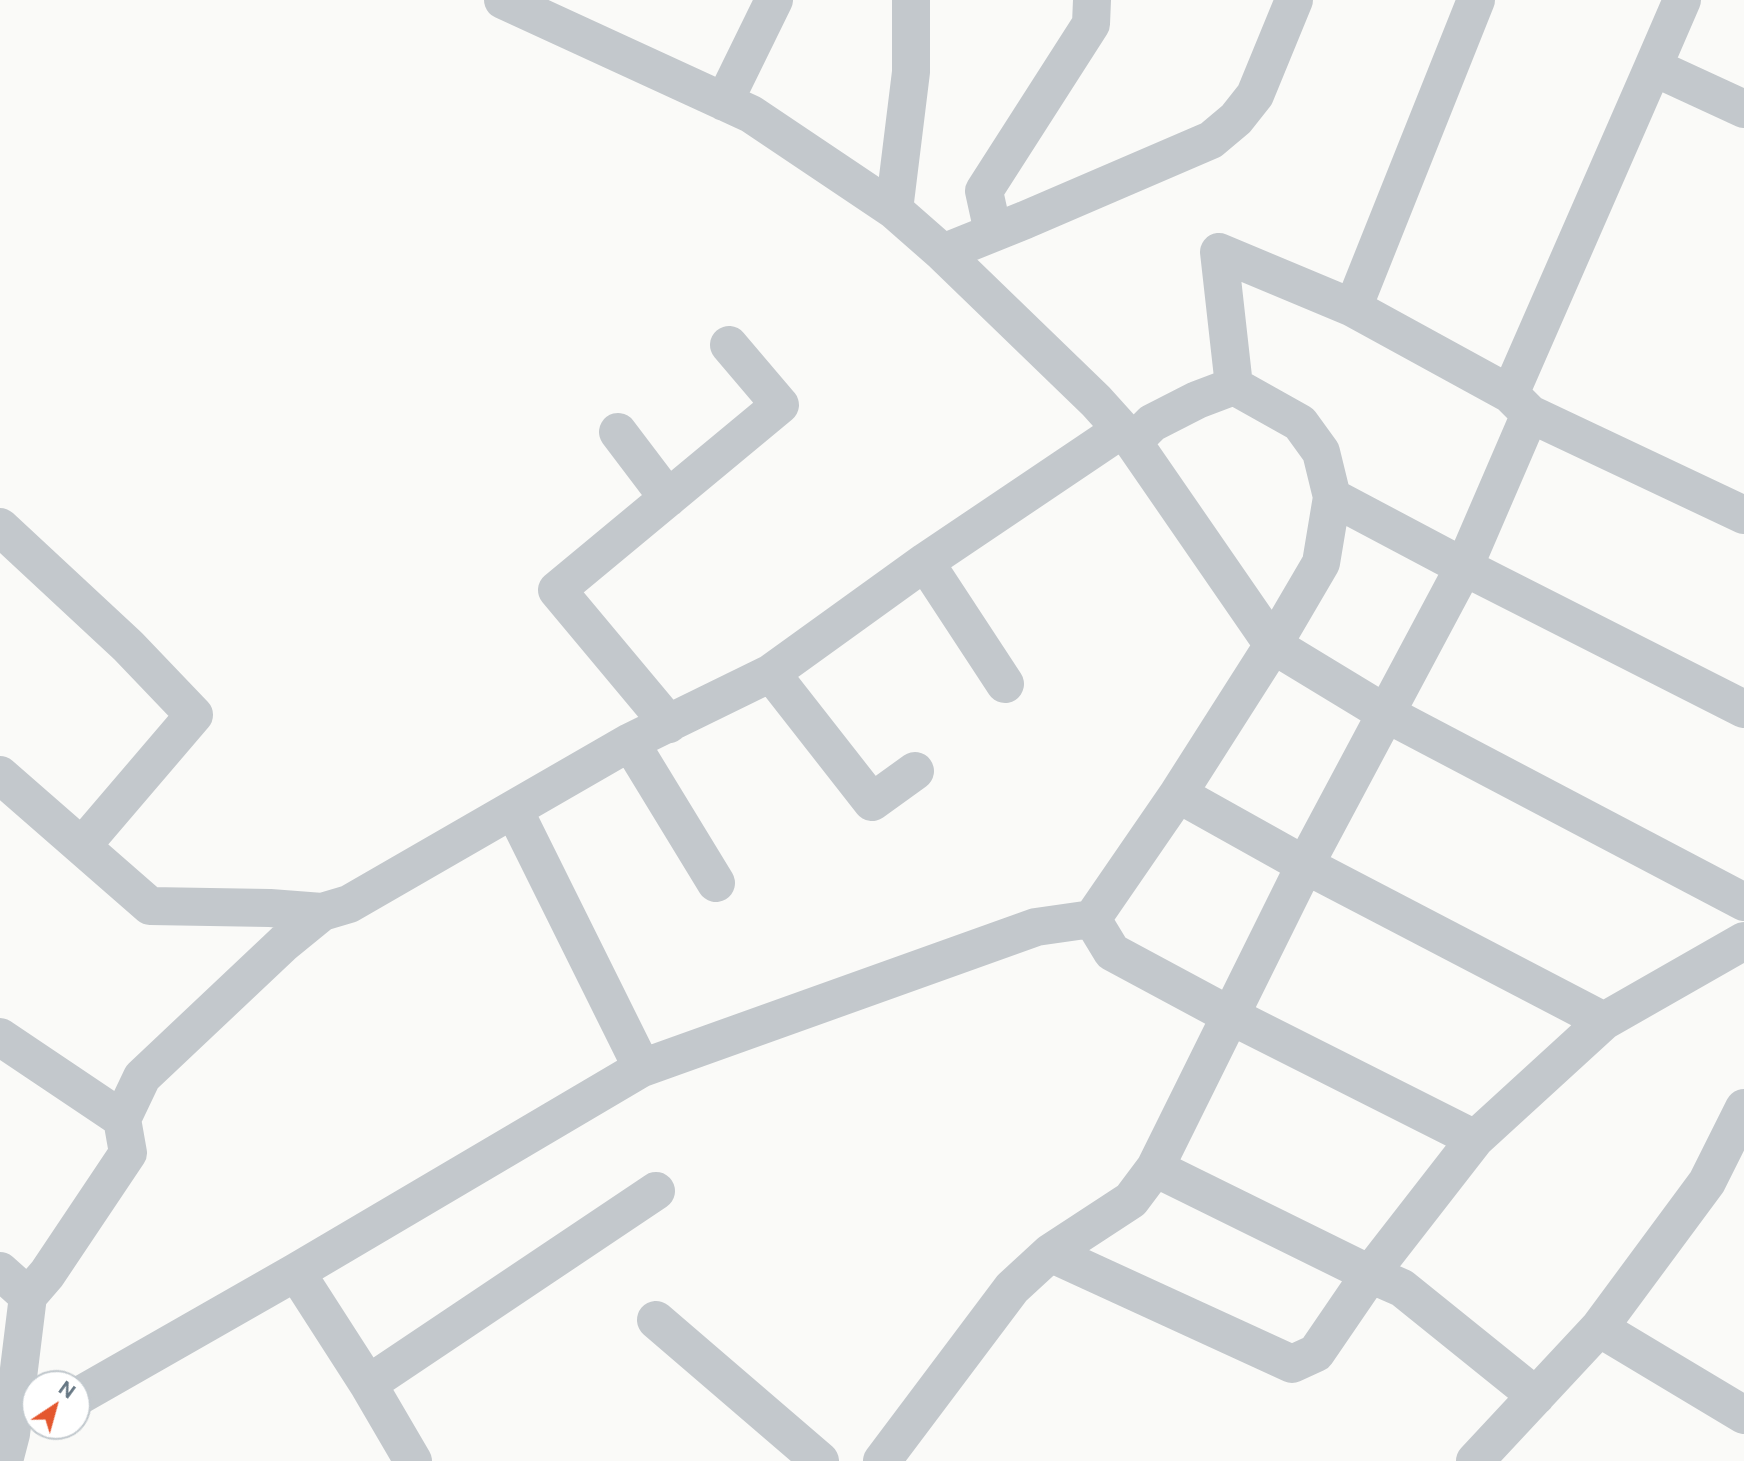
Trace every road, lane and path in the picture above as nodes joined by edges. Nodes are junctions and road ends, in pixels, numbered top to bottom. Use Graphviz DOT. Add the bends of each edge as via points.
graph roads {
  1 [pos="503,0"];
  2 [pos="774,0"];
  3 [pos="911,0"];
  4 [pos="1092,0"];
  5 [pos="1294,0"];
  6 [pos="1476,0"];
  7 [pos="1682,0"];
  8 [pos="1653,67"];
  9 [pos="724,102"];
  10 [pos="1744,109"];
  11 [pos="894,210"];
  12 [pos="993,232"];
  13 [pos="943,253"];
  14 [pos="1353,308"];
  15 [pos="729,345"];
  16 [pos="1234,386"];
  17 [pos="1520,404"];
  18 [pos="618,432"];
  19 [pos="1127,436"];
  20 [pos="1332,497"];
  21 [pos="668,498"];
  22 [pos="1744,515"];
  23 [pos="0,527"];
  24 [pos="925,562"];
  25 [pos="1464,567"];
  26 [pos="1273,645"];
  27 [pos="771,673"];
  28 [pos="1005,684"];
  29 [pos="1744,709"];
  30 [pos="1385,713"];
  31 [pos="669,724"];
  32 [pos="630,742"];
  33 [pos="915,771"];
  34 [pos="0,775"];
  35 [pos="1178,794"];
  36 [pos="514,810"];
  37 [pos="82,846"];
  38 [pos="1305,866"];
  39 [pos="716,883"];
  40 [pos="1744,902"];
  41 [pos="322,912"];
  42 [pos="1092,919"];
  43 [pos="1744,940"];
  44 [pos="1231,1016"];
  45 [pos="1604,1021"];
  46 [pos="0,1037"];
  47 [pos="642,1068"];
  48 [pos="1744,1108"];
  49 [pos="122,1119"];
  50 [pos="1475,1139"];
  51 [pos="1155,1168"];
  52 [pos="656,1191"];
  53 [pos="1049,1253"];
  54 [pos="0,1271"];
  55 [pos="296,1272"];
  56 [pos="1370,1274"];
  57 [pos="28,1296"];
  58 [pos="656,1320"];
  59 [pos="1599,1328"];
  60 [pos="368,1384"];
  61 [pos="91,1389"];
  62 [pos="1536,1396"];
  63 [pos="1744,1415"];
  64 [pos="17,1438"];
  65 [pos="413,1461"];
  66 [pos="820,1461"];
  67 [pos="882,1461"];
  68 [pos="1475,1461"];
  1 -- 9 [label="street"];
  2 -- 9 [label="street"];
  3 -- 11 [label="street" via="911,72"];
  4 -- 12 [label="street" via="1091,24 984,191"];
  5 -- 12 [label="street" via="1255,95 1236,119 1211,139"];
  6 -- 14 [label="street"];
  7 -- 8 [label="street"];
  8 -- 10 [label="street"];
  8 -- 17 [label="street"];
  9 -- 11 [label="street" via="751,114"];
  11 -- 13 [label="street"];
  12 -- 13 [label="street"];
  13 -- 19 [label="street" via="1097,401"];
  14 -- 16 [label="street" via="1219,252"];
  14 -- 17 [label="street"];
  15 -- 21 [label="street" via="780,405"];
  16 -- 19 [label="street"];
  16 -- 20 [label="street" via="1300,424 1321,452"];
  17 -- 22 [label="street"];
  17 -- 25 [label="street"];
  18 -- 21 [label="street"];
  19 -- 24 [label="street"];
  19 -- 26 [label="street"];
  20 -- 25 [label="street"];
  20 -- 26 [label="street" via="1321,563"];
  21 -- 31 [label="street" via="557,590"];
  23 -- 37 [label="street" via="128,646 194,715"];
  24 -- 27 [label="street"];
  24 -- 28 [label="street"];
  25 -- 29 [label="street"];
  25 -- 30 [label="street"];
  26 -- 30 [label="street"];
  26 -- 35 [label="street"];
  27 -- 31 [label="street"];
  27 -- 33 [label="street" via="872,802"];
  30 -- 38 [label="street"];
  30 -- 40 [label="street"];
  31 -- 32 [label="street"];
  32 -- 36 [label="street"];
  32 -- 39 [label="street"];
  34 -- 37 [label="street"];
  35 -- 38 [label="street"];
  35 -- 42 [label="street"];
  36 -- 41 [label="street" via="349,904"];
  36 -- 47 [label="street"];
  37 -- 41 [label="street" via="150,906"];
  38 -- 44 [label="street"];
  38 -- 45 [label="street"];
  41 -- 49 [label="street" via="142,1077"];
  42 -- 44 [label="street" via="1112,952"];
  42 -- 47 [label="street" via="1036,927"];
  43 -- 45 [label="street"];
  44 -- 50 [label="street"];
  44 -- 51 [label="street"];
  45 -- 50 [label="street"];
  46 -- 49 [label="street"];
  47 -- 55 [label="street"];
  48 -- 59 [label="street" via="1707,1182"];
  49 -- 57 [label="street" via="128,1153"];
  50 -- 56 [label="street"];
  51 -- 53 [label="street" via="1131,1199"];
  51 -- 56 [label="street"];
  52 -- 60 [label="street"];
  53 -- 56 [label="street" via="1292,1364 1316,1353"];
  53 -- 67 [label="street" via="1012,1288"];
  54 -- 57 [label="street"];
  55 -- 60 [label="street"];
  55 -- 61 [label="street"];
  56 -- 62 [label="street" via="1402,1287"];
  57 -- 64 [label="street"];
  58 -- 66 [label="street"];
  59 -- 62 [label="street"];
  59 -- 63 [label="street"];
  60 -- 65 [label="street"];
  62 -- 68 [label="street"];
}
